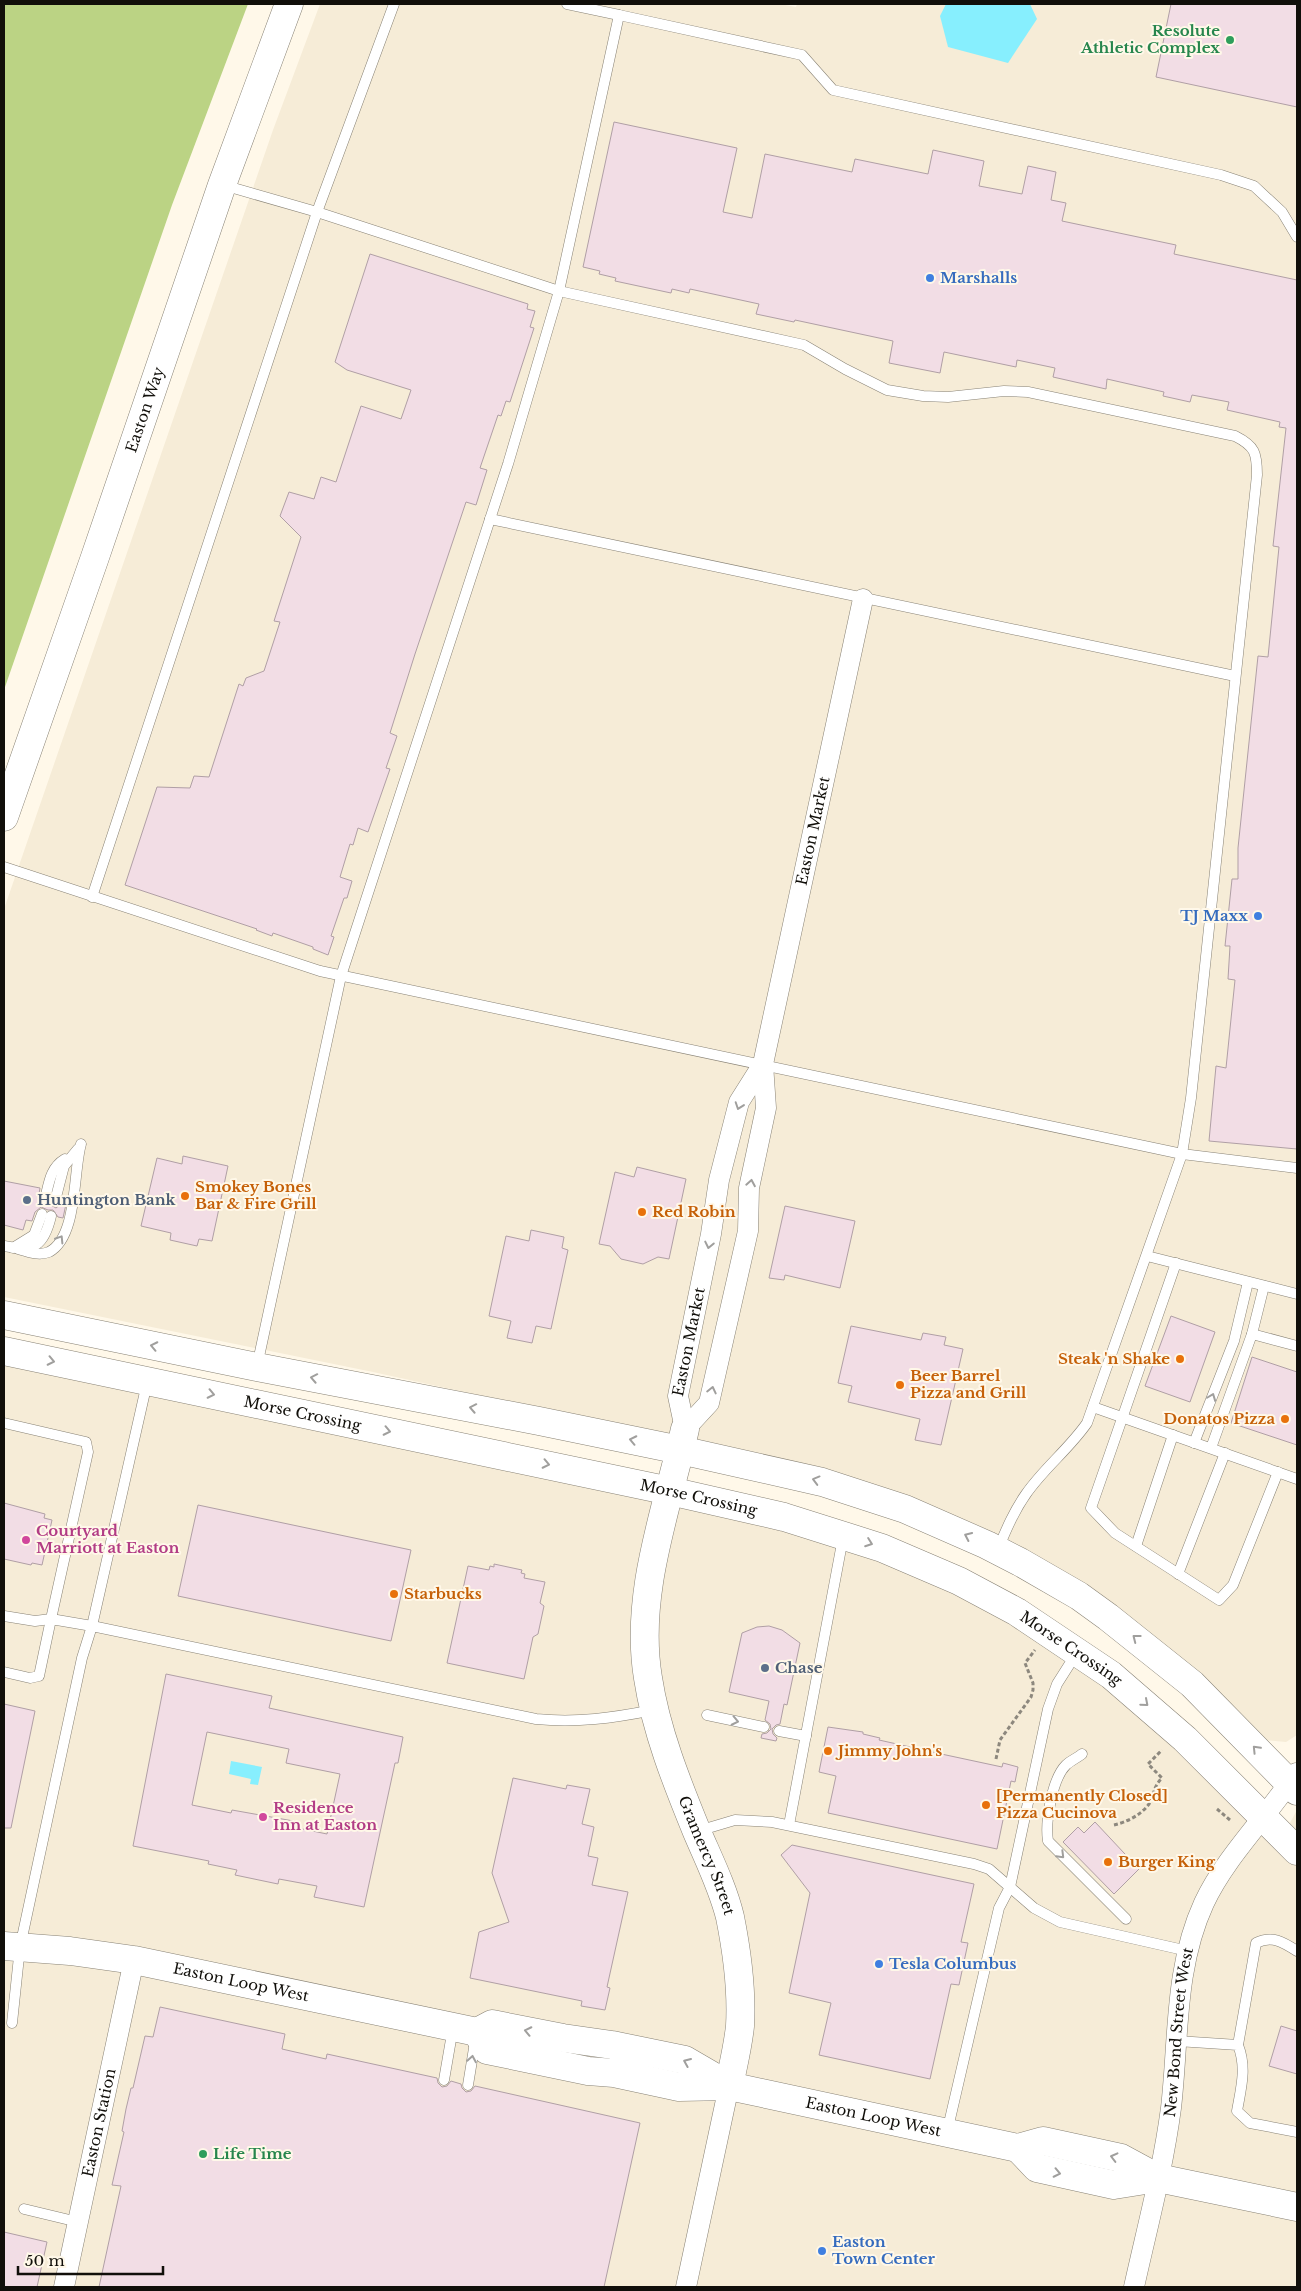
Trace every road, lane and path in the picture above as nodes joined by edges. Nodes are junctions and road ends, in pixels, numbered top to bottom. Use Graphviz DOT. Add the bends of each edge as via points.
graph roads {
  1 [pos="288,4"];
  2 [pos="394,4"];
  3 [pos="567,4"];
  4 [pos="619,15"];
  5 [pos="222,185"];
  6 [pos="317,212"];
  7 [pos="1297,237"];
  8 [pos="559,291"];
  9 [pos="490,519"];
  10 [pos="863,599"];
  11 [pos="1236,676"];
  12 [pos="4,817"];
  13 [pos="4,867"];
  14 [pos="92,896"];
  15 [pos="342,976"];
  16 [pos="763,1064"];
  17 [pos="1182,1154"];
  18 [pos="1297,1168"];
  19 [pos="50,1200"];
  20 [pos="47,1215"];
  21 [pos="12,1248"];
  22 [pos="1147,1256"];
  23 [pos="1176,1263"];
  24 [pos="1248,1282"];
  25 [pos="1264,1286"];
  26 [pos="1297,1294"];
  27 [pos="4,1315"];
  28 [pos="1252,1334"];
  29 [pos="1297,1346"];
  30 [pos="4,1351"];
  31 [pos="257,1367"];
  32 [pos="148,1380"];
  33 [pos="1092,1407"];
  34 [pos="1123,1418"];
  35 [pos="4,1423"];
  36 [pos="1173,1435"];
  37 [pos="683,1439"];
  38 [pos="1194,1443"];
  39 [pos="1211,1448"];
  40 [pos="1225,1453"];
  41 [pos="1278,1472"];
  42 [pos="1297,1478"];
  43 [pos="670,1490"];
  44 [pos="844,1534"];
  45 [pos="1136,1546"];
  46 [pos="997,1550"];
  47 [pos="1178,1574"];
  48 [pos="4,1616"];
  49 [pos="51,1620"];
  50 [pos="92,1626"];
  51 [pos="1035,1650"];
  52 [pos="1078,1651"];
  53 [pos="4,1672"];
  54 [pos="654,1710"];
  55 [pos="707,1715"];
  56 [pos="764,1727"];
  57 [pos="779,1731"];
  58 [pos="806,1736"];
  59 [pos="1162,1750"];
  60 [pos="1082,1754"];
  61 [pos="996,1759"];
  62 [pos="1285,1793"];
  63 [pos="1217,1809"];
  64 [pos="1230,1820"];
  65 [pos="789,1825"];
  66 [pos="1114,1825"];
  67 [pos="697,1831"];
  68 [pos="1297,1851"];
  69 [pos="1010,1887"];
  70 [pos="1126,1919"];
  71 [pos="12,1947"];
  72 [pos="1188,1951"];
  73 [pos="1297,1951"];
  74 [pos="134,1960"];
  75 [pos="12,2023"];
  76 [pos="465,2030"];
  77 [pos="1177,2041"];
  78 [pos="1238,2045"];
  79 [pos="444,2080"];
  80 [pos="468,2085"];
  81 [pos="729,2086"];
  82 [pos="1297,2132"];
  83 [pos="947,2133"];
  84 [pos="1158,2178"];
  85 [pos="1297,2207"];
  86 [pos="24,2209"];
  87 [pos="78,2222"];
  88 [pos="64,2287"];
  89 [pos="686,2287"];
  90 [pos="1134,2287"];
  1 -- 5 [label="main road, Easton Way"];
  2 -- 6 [label="lane"];
  3 -- 4 [label="lane"];
  4 -- 7 [label="lane" via="802,55 833,90 1221,175 1254,186 1282,212"];
  4 -- 8 [label="lane"];
  5 -- 6 [label="lane"];
  5 -- 12 [label="main road, Easton Way"];
  6 -- 8 [label="lane"];
  6 -- 14 [label="lane"];
  8 -- 9 [label="lane"];
  8 -- 11 [label="lane" via="804,345 887,390 948,397 1004,390 1028,392 1214,431 1248,442 1254,450 1257,475"];
  9 -- 10 [label="lane"];
  9 -- 15 [label="lane"];
  10 -- 11 [label="lane"];
  10 -- 16 [label="street, Easton Market"];
  11 -- 17 [label="lane" via="1191,1098"];
  13 -- 14 [label="lane"];
  14 -- 15 [label="lane"];
  15 -- 16 [label="lane"];
  15 -- 31 [label="lane"];
  16 -- 17 [label="lane"];
  16 -- 37 [label="street, Easton Market, one-way" via="739,1102 719,1180 712,1234 678,1396"];
  37 -- 16 [label="street, Easton Market, one-way" via="709,1403 748,1231 749,1188 766,1108"];
  17 -- 18 [label="lane"];
  17 -- 22 [label="lane"];
  21 -- 19 [label="lane, one-way" via="36,1254 49,1252 64,1235 83,1141 75,1154 55,1167 50,1175"];
  20 -- 21 [label="lane" via="29,1240"];
  22 -- 23 [label="lane"];
  22 -- 33 [label="lane"];
  23 -- 24 [label="lane"];
  23 -- 34 [label="lane"];
  24 -- 25 [label="lane"];
  38 -- 24 [label="lane, one-way" via="1234,1341"];
  25 -- 26 [label="lane"];
  25 -- 28 [label="lane"];
  31 -- 27 [label="main road, Morse Crossing, one-way"];
  28 -- 29 [label="lane"];
  28 -- 39 [label="lane"];
  30 -- 32 [label="main road, Morse Crossing, one-way"];
  37 -- 31 [label="main road, Morse Crossing, one-way" via="539,1420"];
  32 -- 43 [label="main road, Morse Crossing, one-way"];
  32 -- 50 [label="lane"];
  33 -- 34 [label="lane"];
  33 -- 46 [label="lane" via="1076,1440 1026,1493"];
  34 -- 36 [label="lane"];
  34 -- 45 [label="lane" via="1090,1508 1115,1533"];
  35 -- 49 [label="lane" via="86,1442 88,1452"];
  36 -- 38 [label="lane"];
  36 -- 45 [label="lane"];
  37 -- 43 [label="main road, Gramercy Street"];
  46 -- 37 [label="main road, Morse Crossing, one-way" via="929,1518 850,1490"];
  38 -- 39 [label="lane"];
  39 -- 40 [label="lane"];
  40 -- 41 [label="lane"];
  40 -- 47 [label="lane"];
  41 -- 42 [label="lane"];
  41 -- 47 [label="lane" via="1234,1585 1219,1600"];
  43 -- 44 [label="main road, Morse Crossing"];
  43 -- 54 [label="main road, Gramercy Street" via="657,1540 647,1606 647,1676"];
  44 -- 52 [label="main road, Morse Crossing, one-way" via="959,1580"];
  44 -- 58 [label="lane"];
  45 -- 47 [label="lane"];
  62 -- 46 [label="main road, Morse Crossing, one-way" via="1218,1710 1137,1639 1079,1596"];
  48 -- 49 [label="lane"];
  49 -- 50 [label="lane"];
  49 -- 53 [label="lane" via="38,1676 30,1678"];
  50 -- 54 [label="lane" via="536,1719 592,1721"];
  50 -- 71 [label="lane"];
  51 -- 61 [label="path" via="1025,1663 1033,1683 1031,1697 1000,1740"];
  52 -- 62 [label="main road, Morse Crossing, one-way" via="1159,1716"];
  52 -- 69 [label="lane" via="1057,1684 1048,1709"];
  54 -- 67 [label="main road, Gramercy Street"];
  55 -- 56 [label="lane, one-way"];
  57 -- 58 [label="lane"];
  58 -- 65 [label="lane"];
  59 -- 66 [label="path" via="1148,1764 1162,1778 1154,1785 1150,1803 1129,1821"];
  60 -- 70 [label="lane, one-way" via="1065,1766 1056,1782 1046,1829 1048,1841"];
  62 -- 68 [label="main road, Morse Crossing"];
  62 -- 72 [label="street, New Bond Street West" via="1214,1885"];
  63 -- 64 [label="path"];
  65 -- 67 [label="lane" via="735,1820"];
  65 -- 69 [label="lane" via="974,1864 989,1869"];
  67 -- 81 [label="main road, Gramercy Street" via="722,1892 734,1941 740,2027"];
  69 -- 72 [label="lane" via="1034,1908 1060,1922"];
  69 -- 83 [label="lane" via="999,1908 991,1936"];
  71 -- 74 [label="main road, Easton Loop West"];
  71 -- 75 [label="lane"];
  72 -- 77 [label="street, New Bond Street West" via="1180,1987"];
  73 -- 78 [label="lane" via="1281,1941 1266,1938 1256,1943"];
  74 -- 76 [label="main road, Easton Loop West"];
  74 -- 87 [label="street, Easton Station"];
  76 -- 79 [label="lane"];
  80 -- 76 [label="lane, one-way"];
  76 -- 81 [label="main road, Easton Loop West" via="492,2024 685,2060"];
  77 -- 78 [label="lane"];
  77 -- 84 [label="street, New Bond Street West" via="1170,2111"];
  78 -- 82 [label="lane" via="1244,2075 1237,2111 1250,2122"];
  81 -- 83 [label="main road, Easton Loop West"];
  81 -- 89 [label="street, Gramercy Street"];
  83 -- 84 [label="main road, Easton Loop West" via="1018,2148 1037,2168 1104,2183 1114,2185"];
  84 -- 85 [label="main road, Easton Loop West"];
  84 -- 90 [label="street, New Bond Street West"];
  86 -- 87 [label="lane"];
  87 -- 88 [label="street, Easton Station"];
}
